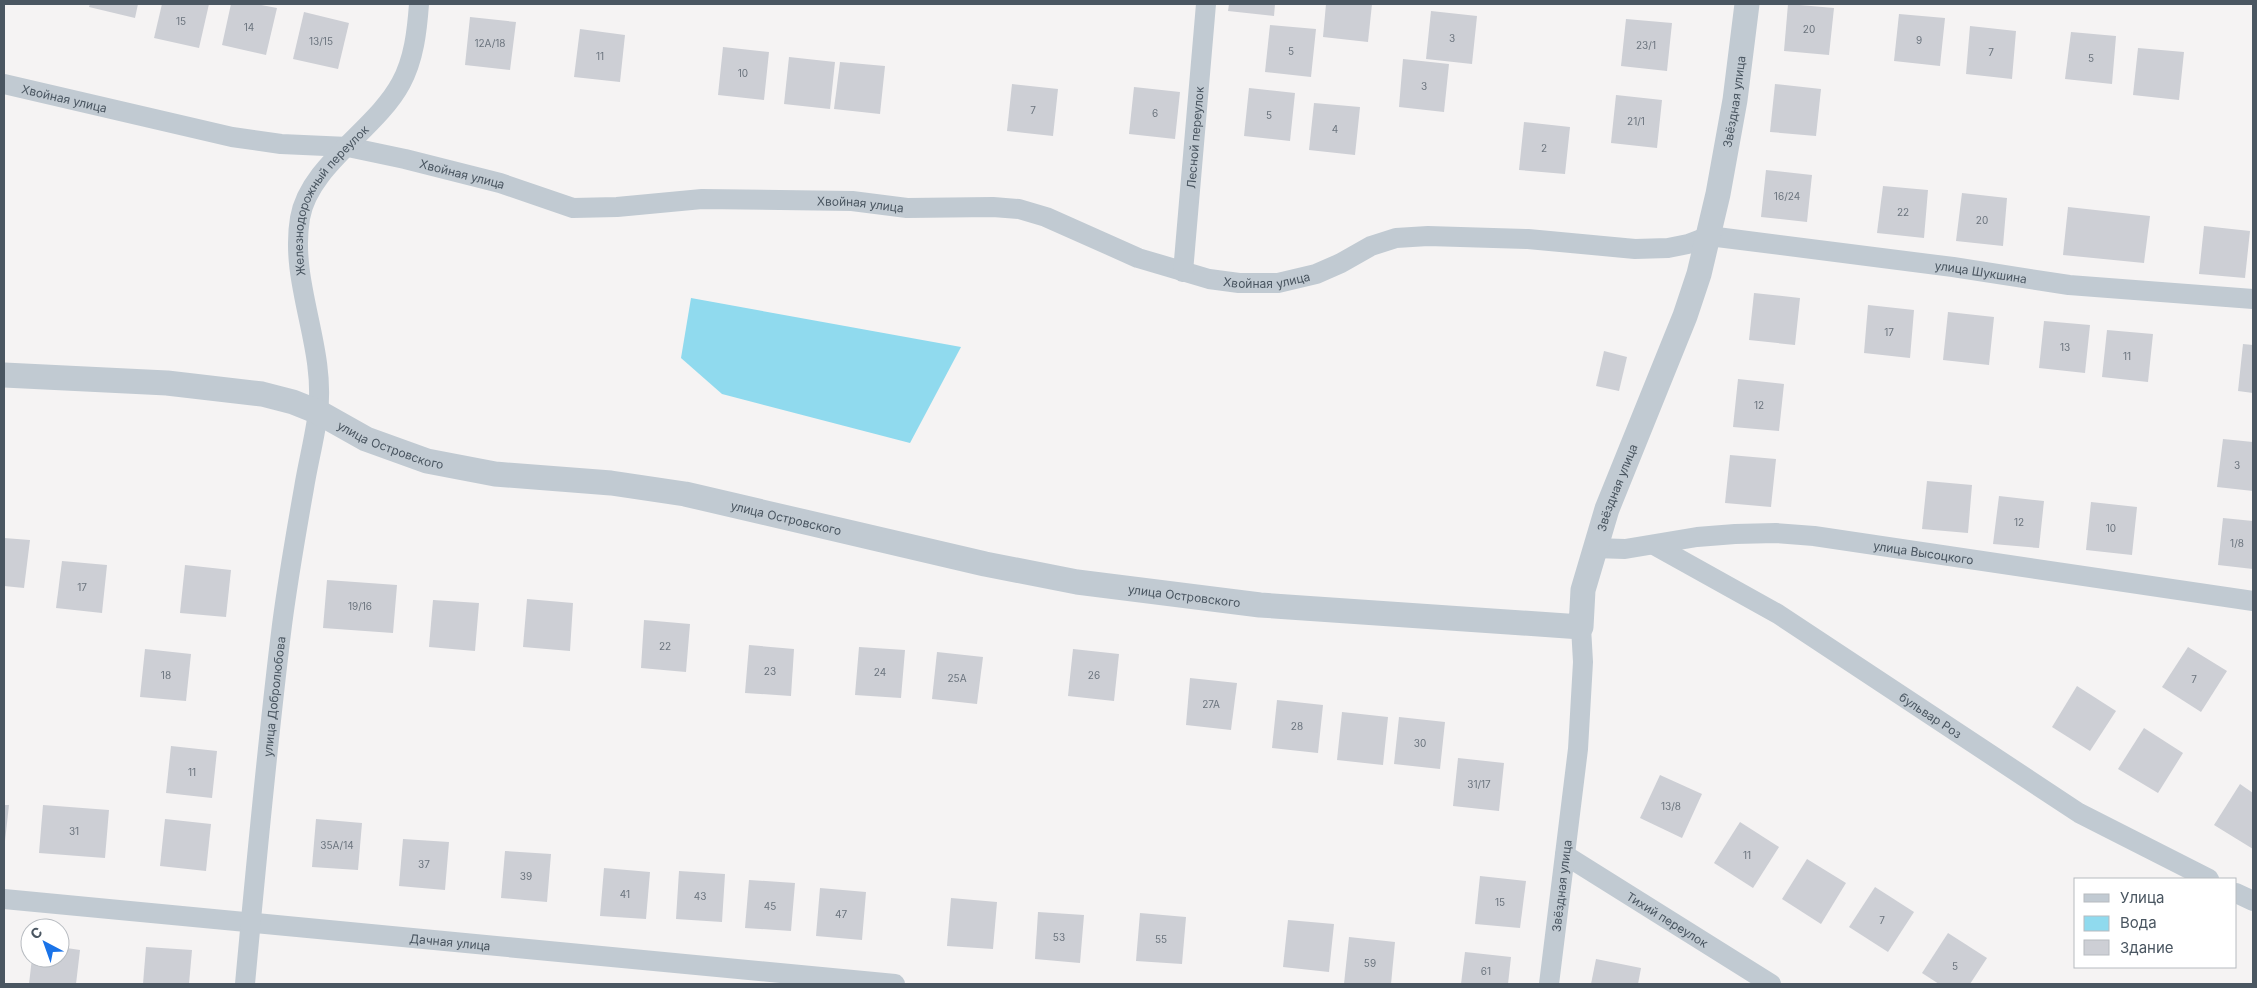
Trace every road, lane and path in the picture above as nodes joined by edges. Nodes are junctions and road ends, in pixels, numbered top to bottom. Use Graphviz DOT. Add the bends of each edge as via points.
graph roads {
  1 [pos="419,4"];
  2 [pos="1206,4"];
  3 [pos="1746,4"];
  4 [pos="4,84"];
  5 [pos="348,147"];
  6 [pos="1709,236"];
  7 [pos="1183,272"];
  8 [pos="2253,299"];
  9 [pos="4,375"];
  10 [pos="318,412"];
  11 [pos="1654,545"];
  12 [pos="1594,548"];
  13 [pos="2253,601"];
  14 [pos="1581,627"];
  15 [pos="1565,855"];
  16 [pos="2207,878"];
  17 [pos="2237,893"];
  18 [pos="4,899"];
  19 [pos="2253,901"];
  20 [pos="251,922"];
  21 [pos="245,984"];
  22 [pos="895,984"];
  23 [pos="1549,984"];
  24 [pos="1771,984"];
  1 -- 5 [label="street, Железнодорожный переулок" via="412,60 400,85"];
  2 -- 7 [label="street, Лесной переулок"];
  3 -- 6 [label="street, Звёздная улица" via="1734,100"];
  4 -- 5 [label="street, Хвойная улица" via="232,138"];
  5 -- 7 [label="street, Хвойная улица" via="500,183 573,208 702,198 852,201 907,208 1019,209 1046,217 1138,258"];
  5 -- 10 [label="street, Железнодорожный переулок" via="320,177 300,214 298,257 319,370"];
  6 -- 7 [label="street, Хвойная улица" via="1668,248 1635,249 1528,239 1396,238 1371,246 1316,274 1278,283 1239,283"];
  6 -- 8 [label="street, улица Шукшина" via="2069,285"];
  6 -- 12 [label="street, Звёздная улица" via="1685,316 1616,484"];
  9 -- 10 [label="street, улица Островского" via="223,388 262,394"];
  10 -- 14 [label="street, улица Островского" via="381,445 444,465 495,474 611,483 684,494 985,564 1077,582 1260,605"];
  10 -- 20 [label="street, улица Добролюбова" via="283,624"];
  11 -- 12 [label="street, улица Высоцкого" via="1625,549"];
  11 -- 13 [label="street, улица Высоцкого" via="1697,537 1776,533"];
  11 -- 16 [label="street, бульвар Роз" via="1778,614 2079,813"];
  12 -- 14 [label="street, Звёздная улица" via="1583,590"];
  14 -- 15 [label="street, Звёздная улица" via="1582,702"];
  15 -- 23 [label="street, Звёздная улица"];
  15 -- 24 [label="street, Тихий переулок"];
  17 -- 19 [label="street"];
  18 -- 20 [label="street, Дачная улица"];
  20 -- 21 [label="street, улица Добролюбова"];
  20 -- 22 [label="street, Дачная улица"];
}
